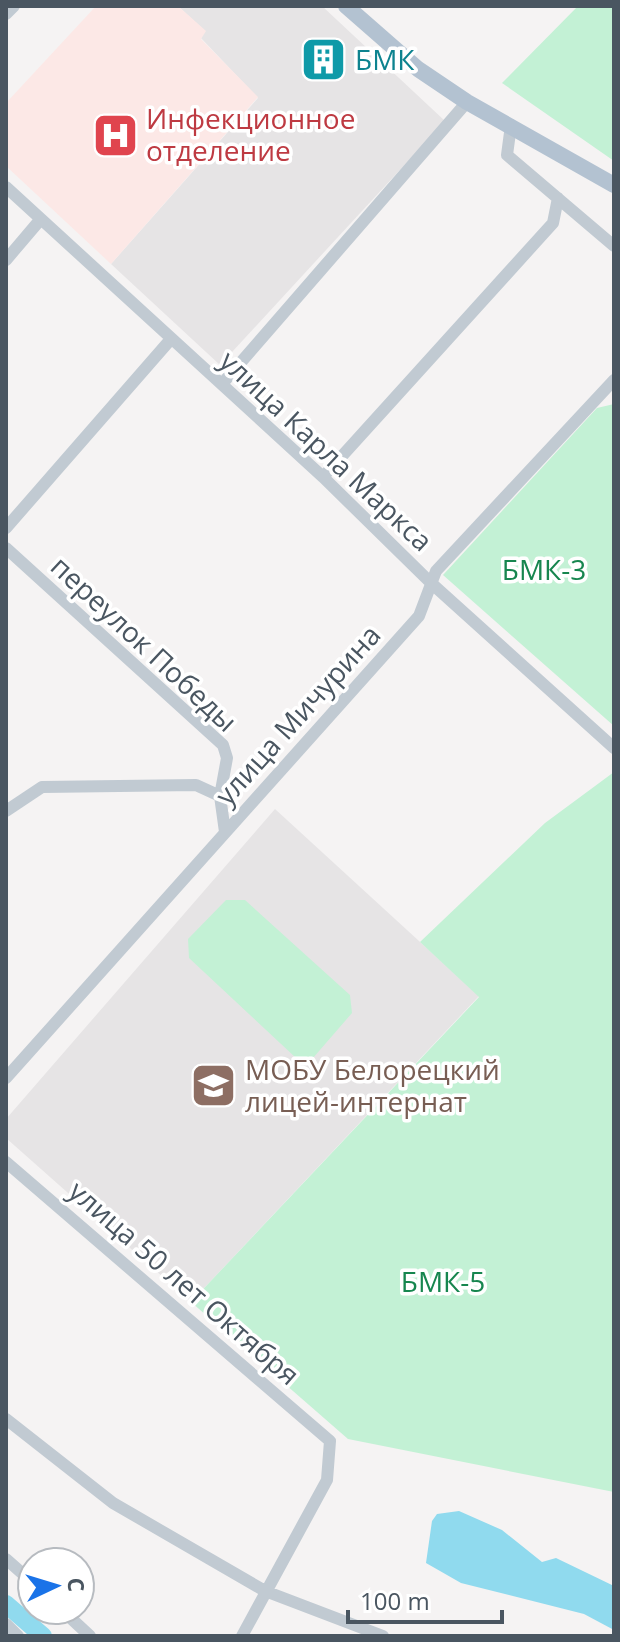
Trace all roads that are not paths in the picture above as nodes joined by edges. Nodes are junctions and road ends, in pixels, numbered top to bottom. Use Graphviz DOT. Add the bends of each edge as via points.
graph roads {
  1 [pos="14,6"];
  2 [pos="346,6"];
  3 [pos="6,14"];
  4 [pos="467,102"];
  5 [pos="511,125"];
  6 [pos="614,185"];
  7 [pos="6,187"];
  8 [pos="558,198"];
  9 [pos="40,220"];
  10 [pos="614,246"];
  11 [pos="6,260"];
  12 [pos="171,339"];
  13 [pos="614,380"];
  14 [pos="222,384"];
  15 [pos="323,477"];
  16 [pos="6,528"];
  17 [pos="6,548"];
  18 [pos="430,582"];
  19 [pos="614,748"];
  20 [pos="220,796"];
  21 [pos="6,811"];
  22 [pos="225,832"];
  23 [pos="6,1078"];
  24 [pos="6,1162"];
  25 [pos="6,1419"];
  26 [pos="265,1591"];
  27 [pos="6,1624"];
  28 [pos="18,1636"];
  29 [pos="242,1636"];
  30 [pos="383,1636"];
  1 -- 3 [label="street"];
  2 -- 4 [label="main road" via="418,69"];
  4 -- 5 [label="main road"];
  4 -- 14 [label="street"];
  5 -- 6 [label="main road"];
  5 -- 8 [label="street" via="507,155"];
  7 -- 9 [label="street, улица Карла Маркса"];
  8 -- 10 [label="street"];
  8 -- 15 [label="street" via="553,223"];
  9 -- 11 [label="street"];
  9 -- 12 [label="street, улица Карла Маркса"];
  12 -- 14 [label="street, улица Карла Маркса"];
  12 -- 16 [label="street"];
  13 -- 18 [label="street, улица Мичурина"];
  14 -- 15 [label="street, улица Карла Маркса"];
  15 -- 18 [label="street, улица Карла Маркса"];
  17 -- 20 [label="street, переулок Победы" via="223,745 227,758"];
  18 -- 19 [label="street, улица Карла Маркса"];
  18 -- 22 [label="street, улица Мичурина" via="419,616"];
  20 -- 21 [label="street" via="196,785 42,787"];
  20 -- 22 [label="street, переулок Победы"];
  22 -- 23 [label="street, улица Мичурина"];
  24 -- 26 [label="street, улица 50 лет Октября" via="330,1441 327,1480"];
  25 -- 26 [label="street" via="113,1503"];
  26 -- 29 [label="street"];
  26 -- 30 [label="street"];
  27 -- 28 [label="street"];
}
